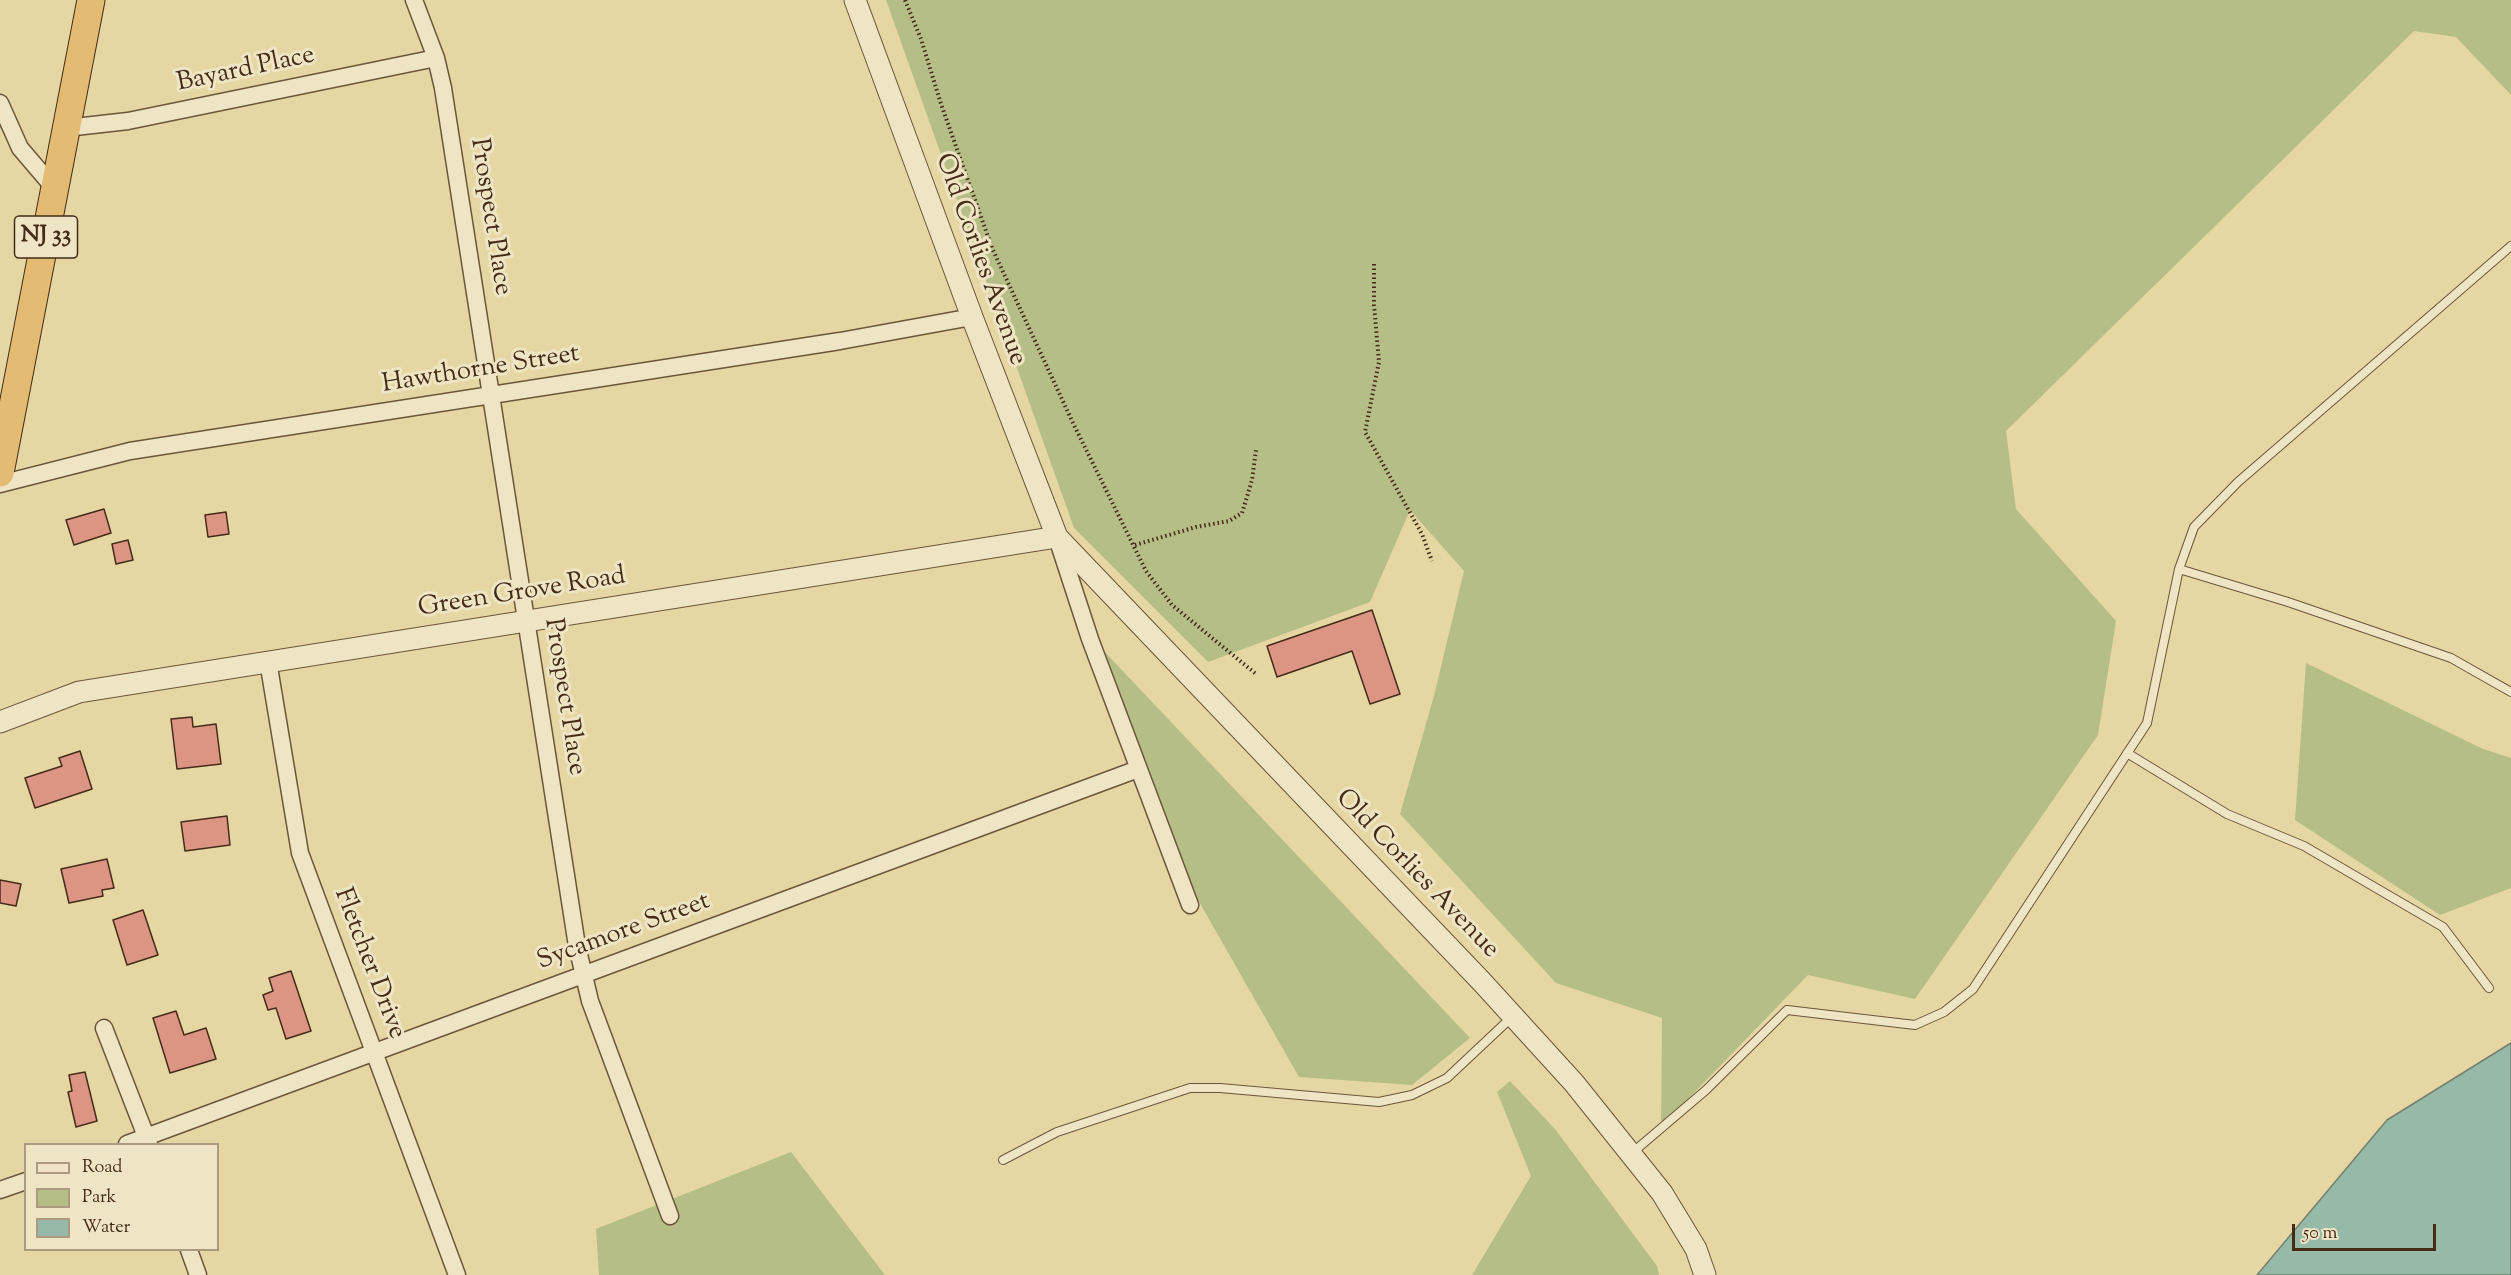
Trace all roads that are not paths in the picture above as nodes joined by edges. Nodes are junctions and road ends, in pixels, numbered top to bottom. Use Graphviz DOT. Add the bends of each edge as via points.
graph roads {
  1 [pos="92,0"];
  2 [pos="414,0"];
  3 [pos="855,0"];
  4 [pos="436,58"];
  5 [pos="0,103"];
  6 [pos="66,128"];
  7 [pos="55,189"];
  8 [pos="2511,246"];
  9 [pos="972,317"];
  10 [pos="491,395"];
  11 [pos="0,473"];
  12 [pos="0,484"];
  13 [pos="1057,537"];
  14 [pos="2179,569"];
  15 [pos="526,621"];
  16 [pos="268,661"];
  17 [pos="2511,692"];
  18 [pos="0,722"];
  19 [pos="2127,753"];
  20 [pos="1138,769"];
  21 [pos="1190,905"];
  22 [pos="584,975"];
  23 [pos="2488,988"];
  24 [pos="1513,1016"];
  25 [pos="104,1028"];
  26 [pos="374,1052"];
  27 [pos="148,1141"];
  28 [pos="1632,1153"];
  29 [pos="1003,1160"];
  30 [pos="24,1182"];
  31 [pos="0,1190"];
  32 [pos="670,1216"];
  33 [pos="189,1251"];
  34 [pos="198,1275"];
  35 [pos="457,1275"];
  36 [pos="1705,1275"];
  1 -- 6 [label="highway, NJ 33"];
  2 -- 4 [label="street, Prospect Place"];
  3 -- 9 [label="street, Old Corlies Avenue"];
  4 -- 6 [label="street, Bayard Place" via="128,121"];
  4 -- 10 [label="street, Prospect Place"];
  5 -- 7 [label="street" via="20,148"];
  6 -- 7 [label="highway, NJ 33"];
  7 -- 11 [label="highway, NJ 33"];
  8 -- 14 [label="lane" via="2238,482 2194,527"];
  9 -- 10 [label="street, Hawthorne Street"];
  9 -- 13 [label="street, Old Corlies Avenue"];
  10 -- 12 [label="street, Hawthorne Street" via="130,451"];
  10 -- 15 [label="street, Prospect Place"];
  13 -- 15 [label="street, Green Grove Road"];
  13 -- 20 [label="street, Old Corlies Avenue"];
  13 -- 24 [label="street, Old Corlies Avenue"];
  14 -- 17 [label="lane" via="2451,658"];
  14 -- 19 [label="lane" via="2147,723"];
  15 -- 16 [label="street, Green Grove Road"];
  15 -- 22 [label="street, Prospect Place"];
  16 -- 18 [label="street, Green Grove Road" via="79,692"];
  16 -- 26 [label="street, Fletcher Drive" via="300,853"];
  19 -- 23 [label="lane" via="2227,814 2304,846 2443,927"];
  19 -- 28 [label="lane" via="1973,989 1944,1012 1915,1025 1786,1010 1706,1090"];
  20 -- 21 [label="street, Old Corlies Avenue"];
  20 -- 22 [label="street, Sycamore Street"];
  22 -- 26 [label="street, Sycamore Street"];
  22 -- 32 [label="street, Prospect Place" via="607,1049"];
  24 -- 28 [label="street, Old Corlies Avenue"];
  24 -- 29 [label="lane" via="1447,1078 1412,1095 1379,1102 1190,1088 1057,1132"];
  25 -- 27 [label="street"];
  26 -- 27 [label="street, Sycamore Street"];
  26 -- 35 [label="street, Fletcher Drive"];
  28 -- 36 [label="street, Old Corlies Avenue" via="1686,1231"];
  30 -- 31 [label="street"];
  33 -- 34 [label="street"];
}
